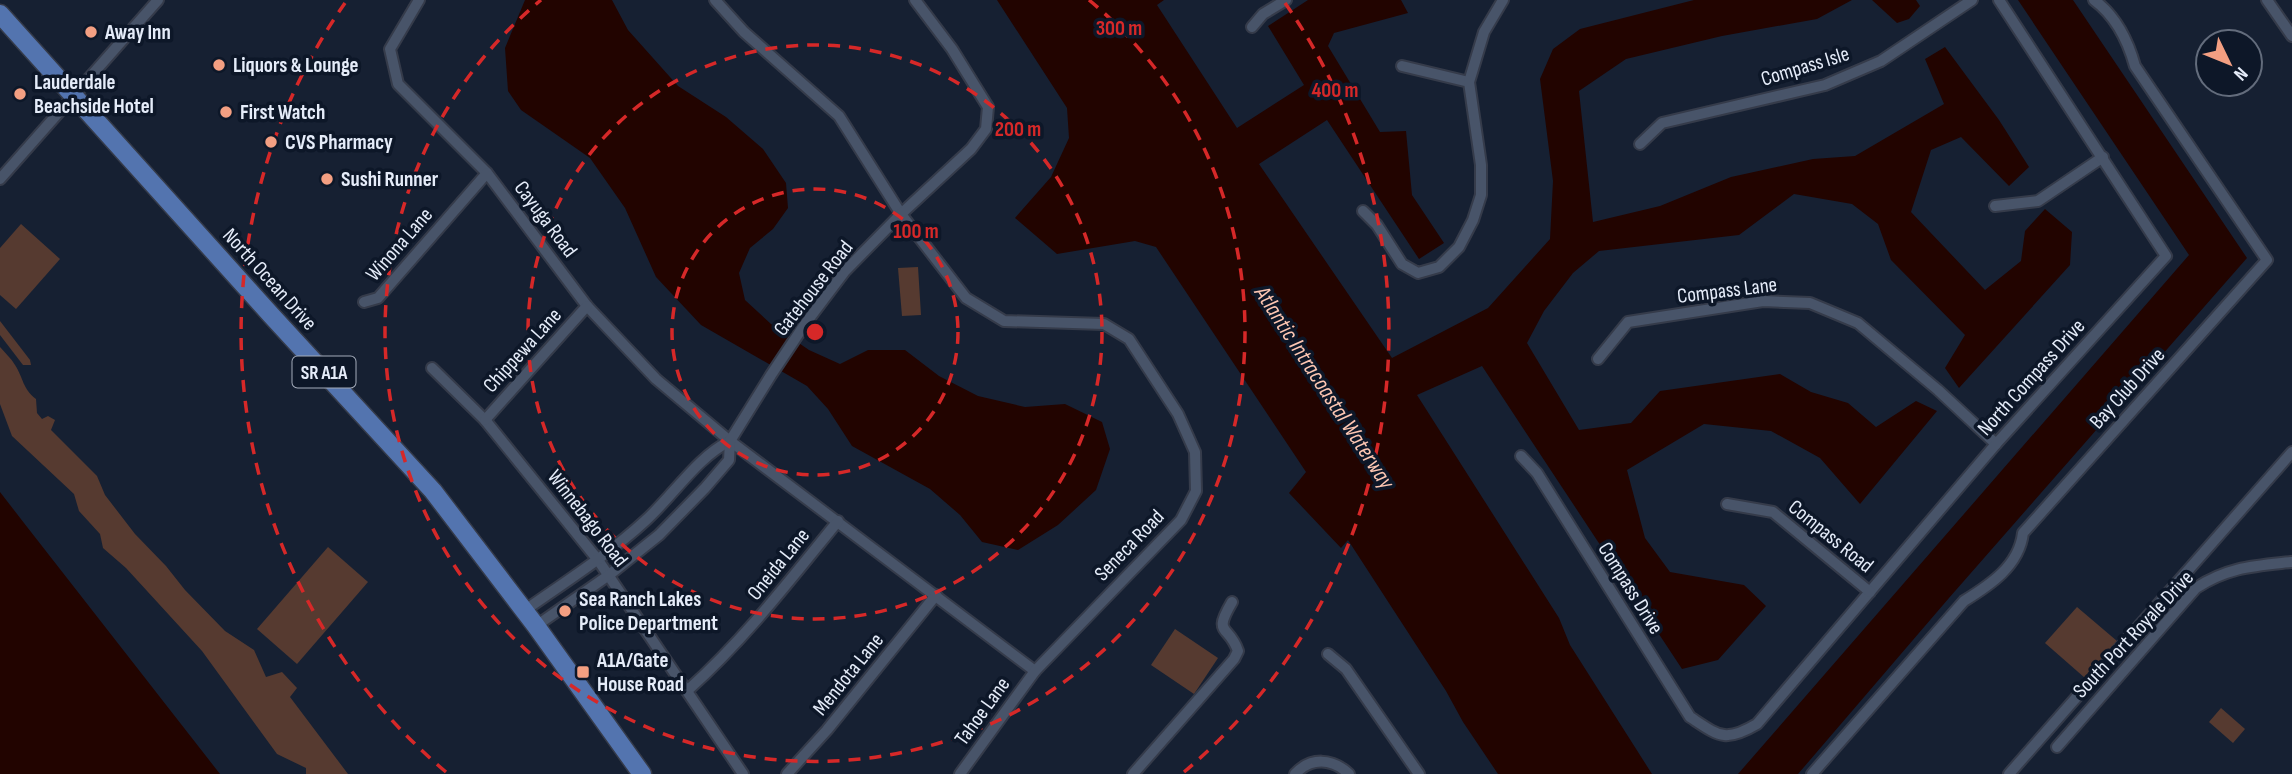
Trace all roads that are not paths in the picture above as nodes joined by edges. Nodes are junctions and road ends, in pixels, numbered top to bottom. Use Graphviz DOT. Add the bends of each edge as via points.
graph roads {
  1 [pos="158,0"];
  2 [pos="419,0"];
  3 [pos="715,0"];
  4 [pos="915,0"];
  5 [pos="1286,0"];
  6 [pos="1503,0"];
  7 [pos="1972,0"];
  8 [pos="1998,0"];
  9 [pos="2094,0"];
  10 [pos="2267,0"];
  11 [pos="0,14"];
  12 [pos="1252,27"];
  13 [pos="2292,36"];
  14 [pos="1402,65"];
  15 [pos="1469,82"];
  16 [pos="73,95"];
  17 [pos="1640,144"];
  18 [pos="2103,157"];
  19 [pos="487,173"];
  20 [pos="0,179"];
  21 [pos="1995,205"];
  22 [pos="1363,211"];
  23 [pos="901,214"];
  24 [pos="365,302"];
  25 [pos="587,306"];
  26 [pos="1598,359"];
  27 [pos="432,368"];
  28 [pos="485,420"];
  29 [pos="730,441"];
  30 [pos="1996,444"];
  31 [pos="2292,452"];
  32 [pos="1521,456"];
  33 [pos="1727,504"];
  34 [pos="838,521"];
  35 [pos="2291,559"];
  36 [pos="598,560"];
  37 [pos="2292,574"];
  38 [pos="609,575"];
  39 [pos="1870,592"];
  40 [pos="936,595"];
  41 [pos="1232,602"];
  42 [pos="524,611"];
  43 [pos="536,626"];
  44 [pos="1328,654"];
  45 [pos="1035,671"];
  46 [pos="688,690"];
  47 [pos="1716,734"];
  48 [pos="2057,747"];
  49 [pos="1416,773"];
  50 [pos="642,774"];
  51 [pos="743,774"];
  52 [pos="787,774"];
  53 [pos="960,774"];
  54 [pos="1133,774"];
  55 [pos="1295,774"];
  56 [pos="1349,774"];
  57 [pos="1812,774"];
  58 [pos="2009,774"];
  1 -- 16 [label="street"];
  2 -- 19 [label="street, Cayuga Road" via="390,49 398,85"];
  3 -- 23 [label="street" via="839,117"];
  4 -- 23 [label="street, Gatehouse Road" via="988,107 986,129 971,149"];
  5 -- 12 [label="street"];
  6 -- 15 [label="street" via="1484,32"];
  7 -- 17 [label="street, Compass Isle" via="1881,61 1825,85 1662,123"];
  8 -- 18 [label="street, North Compass Drive"];
  9 -- 57 [label="street, Bay Club Drive" via="2122,31 2135,66 2267,260 2024,533 2022,546 1992,585 1964,601"];
  10 -- 13 [label="street"];
  11 -- 16 [label="main road, SR A1A"];
  14 -- 15 [label="street"];
  15 -- 22 [label="street" via="1480,195 1459,247 1439,267 1418,274 1402,264"];
  16 -- 20 [label="street"];
  16 -- 42 [label="main road, North Ocean Drive / SR A1A" via="425,481"];
  18 -- 21 [label="street" via="2038,201"];
  18 -- 30 [label="street, North Compass Drive" via="2166,257"];
  19 -- 24 [label="street, Winona Lane" via="377,298"];
  19 -- 25 [label="street, Cayuga Road"];
  23 -- 29 [label="street, Gatehouse Road" via="845,271 805,324"];
  23 -- 45 [label="street, Seneca Road" via="966,298 1003,321 1104,324 1129,339 1178,414 1195,452 1196,491 1181,520"];
  25 -- 28 [label="street, Chippewa Lane"];
  25 -- 29 [label="street, Cayuga Road" via="656,379"];
  26 -- 30 [label="street, Compass Lane" via="1628,322 1763,301 1810,303 1858,323"];
  27 -- 28 [label="street, Winnebago Road"];
  28 -- 36 [label="street, Winnebago Road"];
  29 -- 34 [label="street"];
  29 -- 36 [label="street, Gatehouse Road" via="714,449 646,521"];
  29 -- 38 [label="street, Gatehouse Road" via="729,460 705,488 659,535"];
  30 -- 39 [label="street, North Compass Drive"];
  31 -- 58 [label="street"];
  32 -- 47 [label="street, Compass Drive" via="1537,474 1690,717"];
  33 -- 39 [label="street, Compass Road" via="1773,512"];
  34 -- 40 [label="street"];
  34 -- 46 [label="street, Oneida Lane" via="759,619"];
  35 -- 37 [label="street"];
  35 -- 48 [label="street, South Port Royale Drive" via="2216,575 2196,588"];
  36 -- 38 [label="street, Winnebago Road"];
  36 -- 42 [label="street, Gatehouse Road"];
  38 -- 43 [label="street, Gatehouse Road"];
  38 -- 46 [label="street, Winnebago Road"];
  39 -- 47 [label="street, North Compass Drive" via="1757,724 1738,735"];
  40 -- 45 [label="street"];
  40 -- 52 [label="street, Mendota Lane"];
  41 -- 54 [label="street" via="1221,620 1238,651 1234,659"];
  42 -- 43 [label="main road, North Ocean Drive / SR A1A"];
  43 -- 50 [label="main road, SR A1A"];
  44 -- 49 [label="street" via="1346,669"];
  45 -- 53 [label="street, Tahoe Lane"];
  46 -- 51 [label="street, Winnebago Road"];
  55 -- 56 [label="street" via="1304,764 1324,760"];
}
